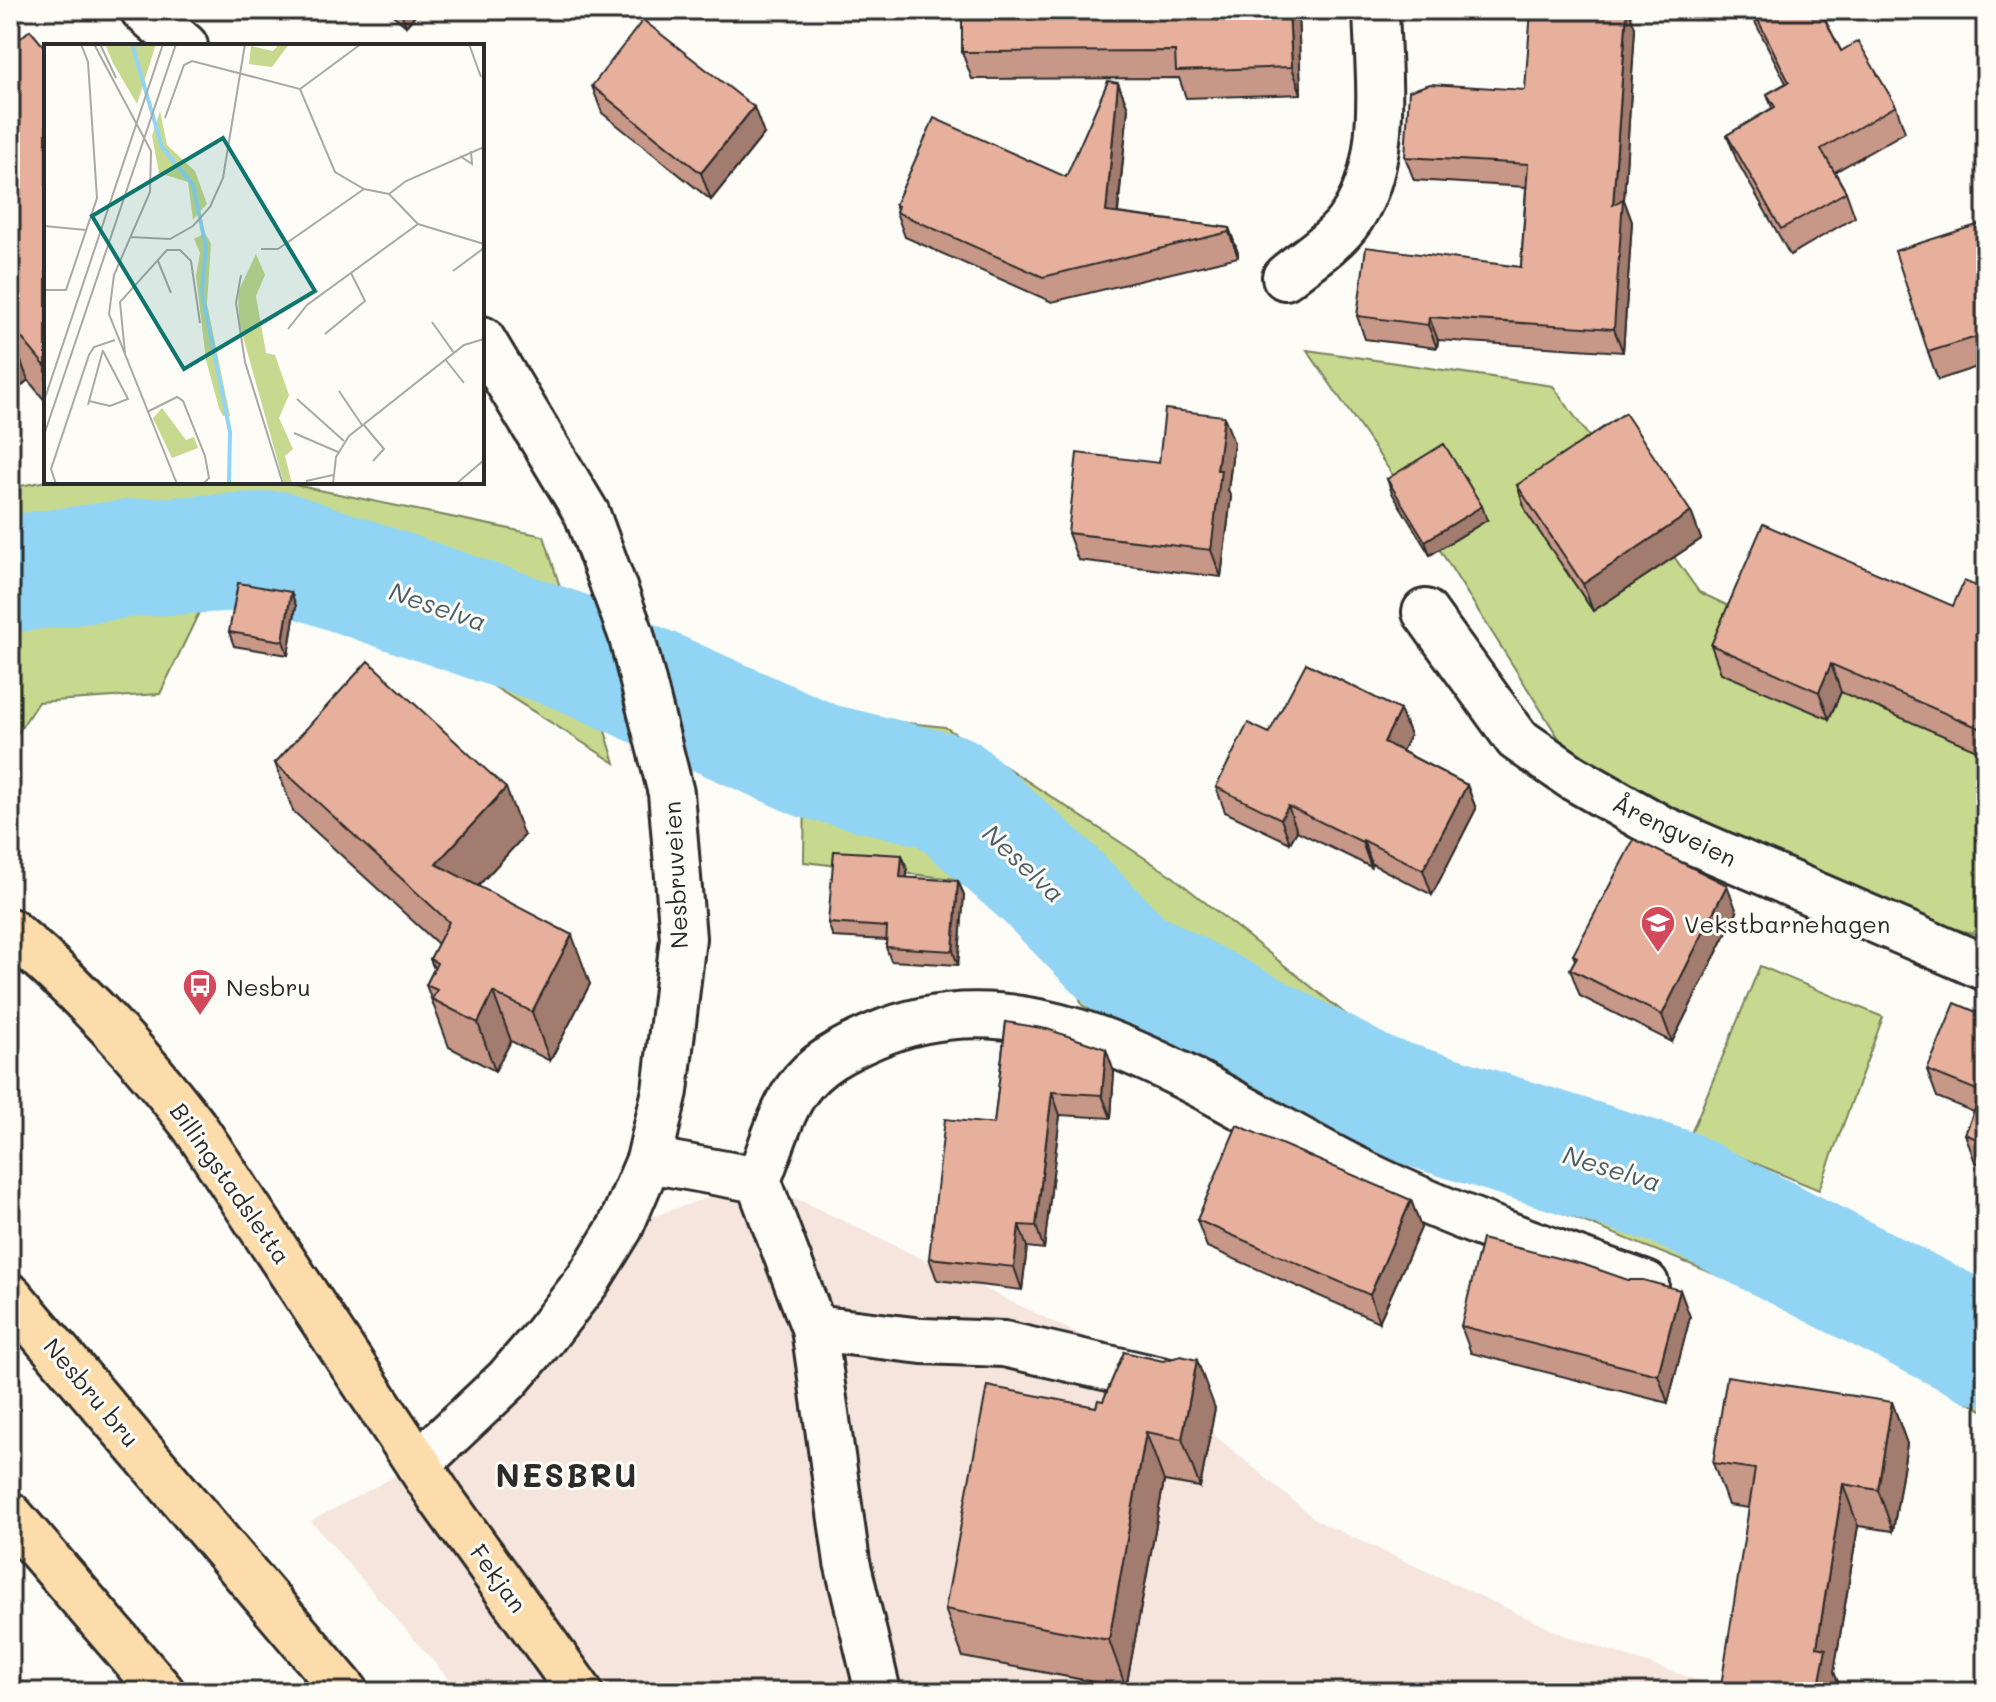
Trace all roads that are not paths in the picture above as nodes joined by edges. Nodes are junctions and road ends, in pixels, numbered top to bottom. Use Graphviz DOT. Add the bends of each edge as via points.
graph roads {
  1 [pos="143,10"];
  2 [pos="1376,10"];
  3 [pos="183,44"];
  4 [pos="1285,277"];
  5 [pos="484,342"];
  6 [pos="1425,612"];
  7 [pos="10,931"];
  8 [pos="1986,968"];
  9 [pos="649,1160"];
  10 [pos="758,1180"];
  11 [pos="1646,1284"];
  12 [pos="10,1296"];
  13 [pos="814,1328"];
  14 [pos="1185,1385"];
  15 [pos="418,1464"];
  16 [pos="10,1515"];
  17 [pos="162,1692"];
  18 [pos="346,1692"];
  19 [pos="580,1692"];
  20 [pos="878,1692"];
  1 -- 3 [label="street"];
  2 -- 4 [label="street" via="1379,106 1371,175 1346,225"];
  5 -- 9 [label="street, Nesbruveien" via="587,514 631,634 671,793 683,938 665,1091"];
  6 -- 8 [label="street, Årengveien" via="1517,739 1572,777 1661,828"];
  7 -- 15 [label="main road, Billingstadsletta" via="97,1011 185,1115"];
  9 -- 10 [label="street"];
  9 -- 15 [label="street, Nesbruveien" via="620,1228 588,1280 507,1380"];
  10 -- 11 [label="street" via="796,1091 834,1053 905,1023 1002,1014 1116,1044 1355,1169 1485,1227"];
  10 -- 13 [label="street"];
  12 -- 18 [label="main road, Nesbru bru"];
  13 -- 14 [label="street" via="1004,1344"];
  13 -- 20 [label="street" via="847,1562"];
  15 -- 19 [label="main road, Fekjan"];
  16 -- 17 [label="main road"];
}
